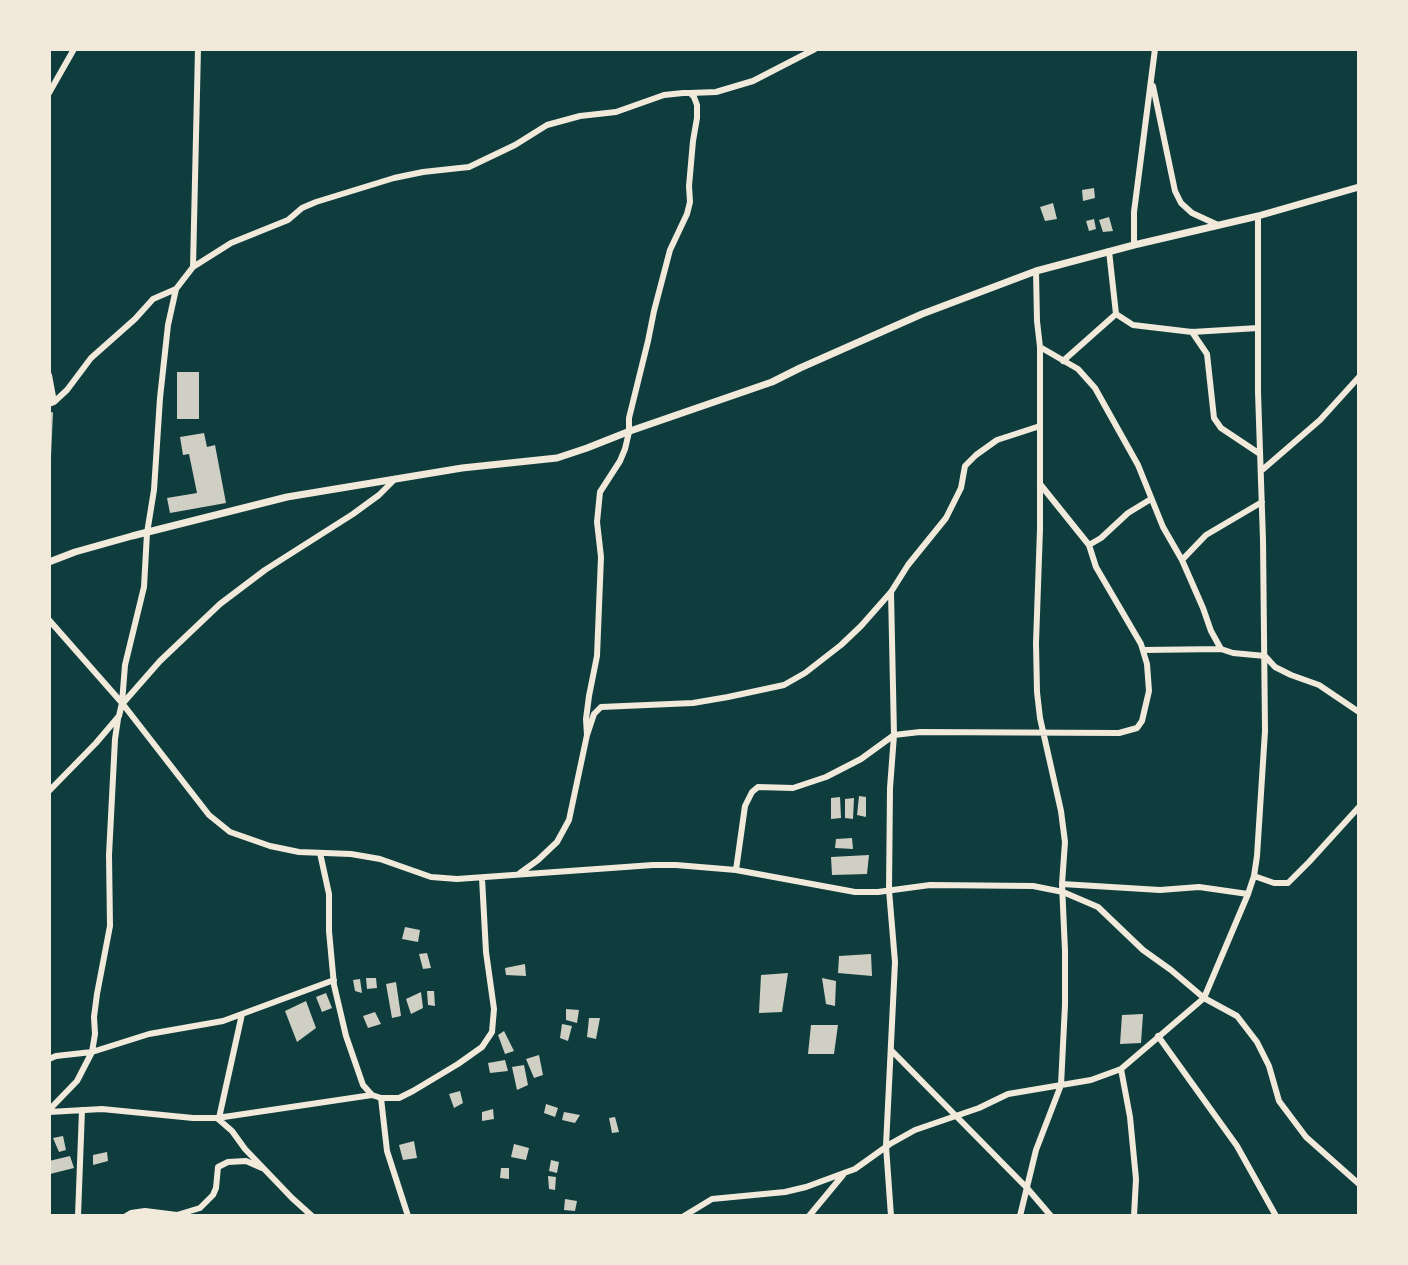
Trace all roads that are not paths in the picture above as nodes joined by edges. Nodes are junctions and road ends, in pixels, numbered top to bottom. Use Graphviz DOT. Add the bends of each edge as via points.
graph roads {
  1 [pos="74,49"];
  2 [pos="198,49"];
  3 [pos="815,49"];
  4 [pos="1155,49"];
  5 [pos="1152,80"];
  6 [pos="49,93"];
  7 [pos="690,93"];
  8 [pos="1359,187"];
  9 [pos="1258,216"];
  10 [pos="1219,226"];
  11 [pos="1134,245"];
  12 [pos="1109,251"];
  13 [pos="193,267"];
  14 [pos="1036,271"];
  15 [pos="176,289"];
  16 [pos="1116,314"];
  17 [pos="1258,328"];
  18 [pos="1192,332"];
  19 [pos="1040,347"];
  20 [pos="1063,361"];
  21 [pos="49,375"];
  22 [pos="1359,377"];
  23 [pos="52,403"];
  24 [pos="1040,426"];
  25 [pos="629,432"];
  26 [pos="1260,454"];
  27 [pos="1261,471"];
  28 [pos="396,479"];
  29 [pos="1040,484"];
  30 [pos="1151,499"];
  31 [pos="1262,502"];
  32 [pos="147,533"];
  33 [pos="1089,545"];
  34 [pos="1182,560"];
  35 [pos="49,562"];
  36 [pos="891,592"];
  37 [pos="49,620"];
  38 [pos="1221,649"];
  39 [pos="1143,650"];
  40 [pos="1265,656"];
  41 [pos="122,703"];
  42 [pos="1359,712"];
  43 [pos="119,716"];
  44 [pos="1045,732"];
  45 [pos="587,735"];
  46 [pos="894,735"];
  47 [pos="49,791"];
  48 [pos="1359,807"];
  49 [pos="320,853"];
  50 [pos="736,870"];
  51 [pos="518,875"];
  52 [pos="1254,876"];
  53 [pos="482,878"];
  54 [pos="1062,884"];
  55 [pos="889,890"];
  56 [pos="1063,892"];
  57 [pos="1248,894"];
  58 [pos="334,980"];
  59 [pos="1204,998"];
  60 [pos="242,1014"];
  61 [pos="1158,1036"];
  62 [pos="891,1050"];
  63 [pos="92,1052"];
  64 [pos="49,1059"];
  65 [pos="1121,1069"];
  66 [pos="1061,1084"];
  67 [pos="372,1095"];
  68 [pos="382,1098"];
  69 [pos="82,1110"];
  70 [pos="49,1111"];
  71 [pos="956,1116"];
  72 [pos="218,1118"];
  73 [pos="886,1146"];
  74 [pos="262,1168"];
  75 [pos="844,1174"];
  76 [pos="1359,1184"];
  77 [pos="1027,1188"];
  78 [pos="78,1216"];
  79 [pos="126,1216"];
  80 [pos="312,1216"];
  81 [pos="408,1216"];
  82 [pos="684,1216"];
  83 [pos="809,1216"];
  84 [pos="891,1216"];
  85 [pos="1020,1216"];
  86 [pos="1051,1216"];
  87 [pos="1133,1216"];
  88 [pos="1276,1216"];
  1 -- 6 [label="street"];
  2 -- 13 [label="street"];
  3 -- 7 [label="street" via="753,81 716,92"];
  4 -- 5 [label="street"];
  5 -- 10 [label="street" via="1175,191 1192,213"];
  5 -- 11 [label="street" via="1134,212"];
  7 -- 13 [label="street" via="664,95 616,112 547,125 469,167 394,178 316,202"];
  7 -- 25 [label="street" via="697,104 697,118 690,202 670,250"];
  8 -- 9 [label="street"];
  9 -- 10 [label="street"];
  9 -- 17 [label="street"];
  10 -- 11 [label="street"];
  11 -- 12 [label="street"];
  12 -- 14 [label="street"];
  12 -- 16 [label="street"];
  13 -- 15 [label="street"];
  14 -- 19 [label="street"];
  14 -- 25 [label="street" via="922,314 772,382"];
  15 -- 23 [label="street" via="153,299"];
  15 -- 32 [label="street" via="167,325"];
  16 -- 18 [label="street" via="1133,325"];
  16 -- 20 [label="street"];
  17 -- 18 [label="street"];
  17 -- 26 [label="street"];
  18 -- 26 [label="street" via="1207,354 1214,418 1221,428"];
  19 -- 20 [label="street"];
  19 -- 24 [label="street"];
  20 -- 30 [label="street" via="1078,369 1095,388 1138,465"];
  21 -- 23 [label="street"];
  22 -- 27 [label="street" via="1320,420"];
  24 -- 29 [label="street"];
  24 -- 36 [label="street" via="997,440 965,466 961,488 946,518"];
  25 -- 28 [label="street" via="557,457"];
  25 -- 45 [label="street" via="620,461 600,492 597,656"];
  26 -- 27 [label="street"];
  27 -- 31 [label="street"];
  28 -- 32 [label="street" via="287,497"];
  28 -- 41 [label="street" via="353,514 220,604"];
  29 -- 33 [label="street"];
  29 -- 44 [label="street" via="1036,643 1037,692"];
  30 -- 33 [label="street"];
  30 -- 34 [label="street"];
  31 -- 34 [label="street" via="1206,535"];
  31 -- 40 [label="street"];
  32 -- 35 [label="street"];
  32 -- 41 [label="street" via="144,587 125,665"];
  33 -- 39 [label="street" via="1096,567"];
  34 -- 38 [label="street"];
  36 -- 45 [label="street" via="841,645 784,685 693,703 601,707"];
  36 -- 46 [label="street"];
  37 -- 41 [label="street"];
  38 -- 39 [label="street"];
  38 -- 40 [label="street"];
  39 -- 44 [label="street" via="1149,691 1137,728 1119,733"];
  40 -- 42 [label="street" via="1275,667 1319,685"];
  40 -- 52 [label="street" via="1265,731"];
  41 -- 43 [label="street"];
  41 -- 49 [label="street" via="209,815 230,832 270,846"];
  43 -- 47 [label="street"];
  43 -- 63 [label="street" via="110,843 110,926"];
  44 -- 46 [label="street"];
  44 -- 54 [label="street" via="1065,842"];
  45 -- 51 [label="street" via="569,820 557,842"];
  46 -- 50 [label="street" via="826,777 793,788 758,787 752,792 745,806"];
  46 -- 55 [label="street"];
  48 -- 52 [label="street" via="1288,883"];
  49 -- 53 [label="street" via="380,859 431,877"];
  49 -- 58 [label="street" via="329,894"];
  50 -- 51 [label="street" via="653,865"];
  50 -- 55 [label="street" via="855,892"];
  51 -- 53 [label="street"];
  52 -- 57 [label="street"];
  53 -- 68 [label="street" via="492,1032 482,1047 414,1091"];
  54 -- 56 [label="street"];
  54 -- 57 [label="street" via="1160,890 1199,887"];
  55 -- 56 [label="street" via="1033,886"];
  55 -- 62 [label="street" via="895,962"];
  56 -- 59 [label="street" via="1098,907"];
  56 -- 66 [label="street"];
  57 -- 59 [label="street"];
  58 -- 60 [label="street"];
  58 -- 67 [label="street" via="346,1036 363,1085"];
  59 -- 61 [label="street"];
  59 -- 76 [label="street" via="1237,1016 1269,1066 1279,1101 1306,1137"];
  60 -- 63 [label="street"];
  60 -- 72 [label="street"];
  61 -- 65 [label="street"];
  61 -- 88 [label="street" via="1237,1146"];
  62 -- 71 [label="street"];
  62 -- 73 [label="street"];
  63 -- 64 [label="street"];
  63 -- 70 [label="street" via="77,1081"];
  65 -- 66 [label="street"];
  65 -- 87 [label="street" via="1136,1179"];
  66 -- 71 [label="street" via="1008,1094"];
  66 -- 77 [label="street"];
  67 -- 68 [label="street"];
  67 -- 72 [label="street"];
  68 -- 81 [label="street" via="387,1151"];
  69 -- 70 [label="street"];
  69 -- 72 [label="street"];
  69 -- 78 [label="street"];
  71 -- 73 [label="street" via="915,1129"];
  71 -- 77 [label="street"];
  72 -- 74 [label="street"];
  73 -- 75 [label="street"];
  73 -- 84 [label="street"];
  74 -- 79 [label="street" via="246,1161 218,1167 213,1195 200,1208 177,1215 145,1211"];
  74 -- 80 [label="street"];
  75 -- 82 [label="street" via="785,1192 712,1199"];
  75 -- 83 [label="street"];
  77 -- 85 [label="street"];
  77 -- 86 [label="street"];
}
